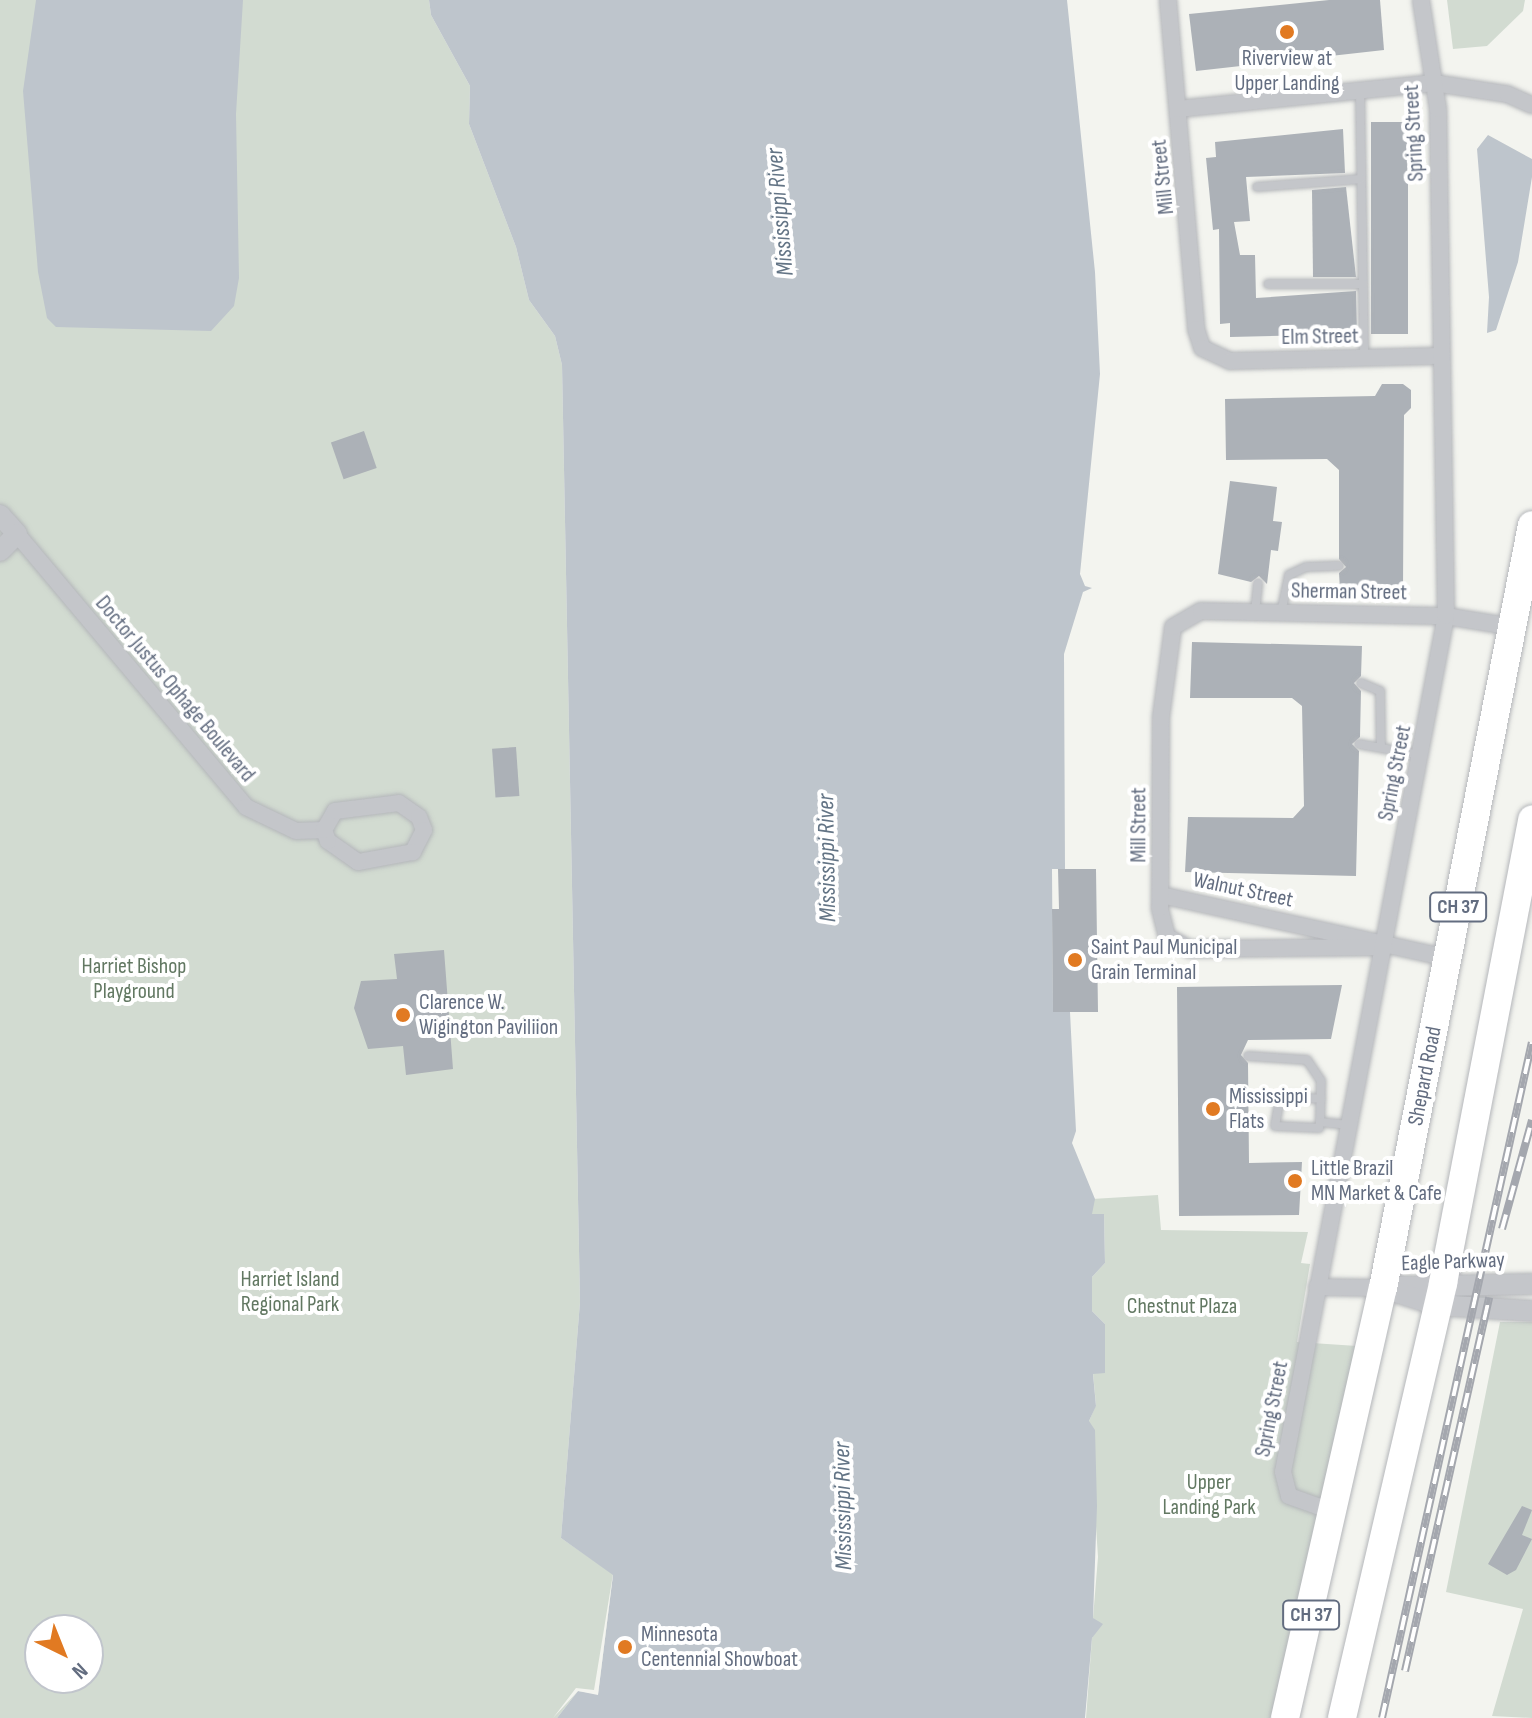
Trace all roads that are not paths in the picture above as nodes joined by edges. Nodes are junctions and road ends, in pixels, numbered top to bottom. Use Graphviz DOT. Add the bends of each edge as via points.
graph roads {
  1 [pos="1168,0"];
  2 [pos="1421,0"];
  3 [pos="1434,83"];
  4 [pos="1360,90"];
  5 [pos="1532,105"];
  6 [pos="1178,109"];
  7 [pos="1361,179"];
  8 [pos="1257,187"];
  9 [pos="1268,284"];
  10 [pos="1363,284"];
  11 [pos="1202,348"];
  12 [pos="1442,356"];
  13 [pos="1364,359"];
  14 [pos="0,515"];
  15 [pos="1532,525"];
  16 [pos="17,534"];
  17 [pos="0,551"];
  18 [pos="1339,566"];
  19 [pos="1258,583"];
  20 [pos="1255,612"];
  21 [pos="1281,613"];
  22 [pos="1184,616"];
  23 [pos="1446,616"];
  24 [pos="1513,627"];
  25 [pos="1361,683"];
  26 [pos="1359,744"];
  27 [pos="1381,746"];
  28 [pos="1420,755"];
  29 [pos="1532,819"];
  30 [pos="324,830"];
  31 [pos="1161,895"];
  32 [pos="1385,947"];
  33 [pos="1448,958"];
  34 [pos="1248,1056"];
  35 [pos="1321,1099"];
  36 [pos="1320,1122"];
  37 [pos="1350,1125"];
  38 [pos="1532,1284"];
  39 [pos="1317,1287"];
  40 [pos="1383,1288"];
  41 [pos="1440,1294"];
  42 [pos="1532,1311"];
  43 [pos="1334,1512"];
  44 [pos="1285,1718"];
  45 [pos="1342,1718"];
  1 -- 6 [label="street, Mill Street"];
  2 -- 3 [label="street, Spring Street"];
  3 -- 4 [label="street"];
  3 -- 5 [label="street" via="1507,94"];
  3 -- 12 [label="street, Spring Street"];
  4 -- 6 [label="street"];
  4 -- 7 [label="lane"];
  6 -- 11 [label="street, Mill Street" via="1196,329"];
  7 -- 8 [label="lane"];
  7 -- 10 [label="lane"];
  9 -- 10 [label="lane"];
  10 -- 13 [label="lane"];
  11 -- 13 [label="street, Elm Street" via="1230,361"];
  12 -- 13 [label="street, Elm Street"];
  12 -- 23 [label="street, Spring Street"];
  14 -- 16 [label="street"];
  15 -- 24 [label="highway, Shepard Road / CH 37"];
  16 -- 17 [label="street"];
  16 -- 30 [label="street, Doctor Justus Ophage Boulevard" via="246,807 296,831"];
  18 -- 21 [label="lane" via="1306,567 1289,575"];
  19 -- 20 [label="lane"];
  20 -- 21 [label="street, Sherman Street"];
  20 -- 22 [label="street, Sherman Street"];
  21 -- 23 [label="street, Sherman Street"];
  22 -- 31 [label="street, Mill Street" via="1173,627 1169,644 1161,717"];
  23 -- 24 [label="street, Sherman Street"];
  23 -- 28 [label="street, Spring Street"];
  24 -- 33 [label="highway, Shepard Road / CH 37"];
  25 -- 27 [label="lane" via="1380,691"];
  26 -- 27 [label="lane"];
  27 -- 28 [label="lane"];
  28 -- 32 [label="street, Spring Street"];
  29 -- 41 [label="highway, CH 37"];
  30 -- 30 [label="street" via="335,850 358,862 413,852 424,830 419,817 399,803 345,807 335,811"];
  31 -- 32 [label="street, Walnut Street"];
  31 -- 32 [label="street, Walnut Street" via="1167,937 1190,949"];
  32 -- 33 [label="street, Walnut Street"];
  32 -- 37 [label="street, Spring Street"];
  33 -- 40 [label="highway, Shepard Road / CH 37"];
  34 -- 35 [label="lane" via="1307,1060 1319,1072"];
  35 -- 36 [label="lane"];
  35 -- 36 [label="lane" via="1287,1097 1279,1103 1275,1126 1319,1128"];
  36 -- 37 [label="lane"];
  37 -- 39 [label="street, Spring Street"];
  38 -- 41 [label="street, Eagle Parkway"];
  39 -- 40 [label="street"];
  39 -- 43 [label="street, Spring Street" via="1283,1484 1297,1502"];
  40 -- 41 [label="street, Eagle Parkway"];
  40 -- 43 [label="highway, Shepard Road / CH 37"];
  41 -- 42 [label="street, Eagle Parkway"];
  41 -- 45 [label="highway, CH 37"];
  43 -- 44 [label="highway, Shepard Road / CH 37"];
}
